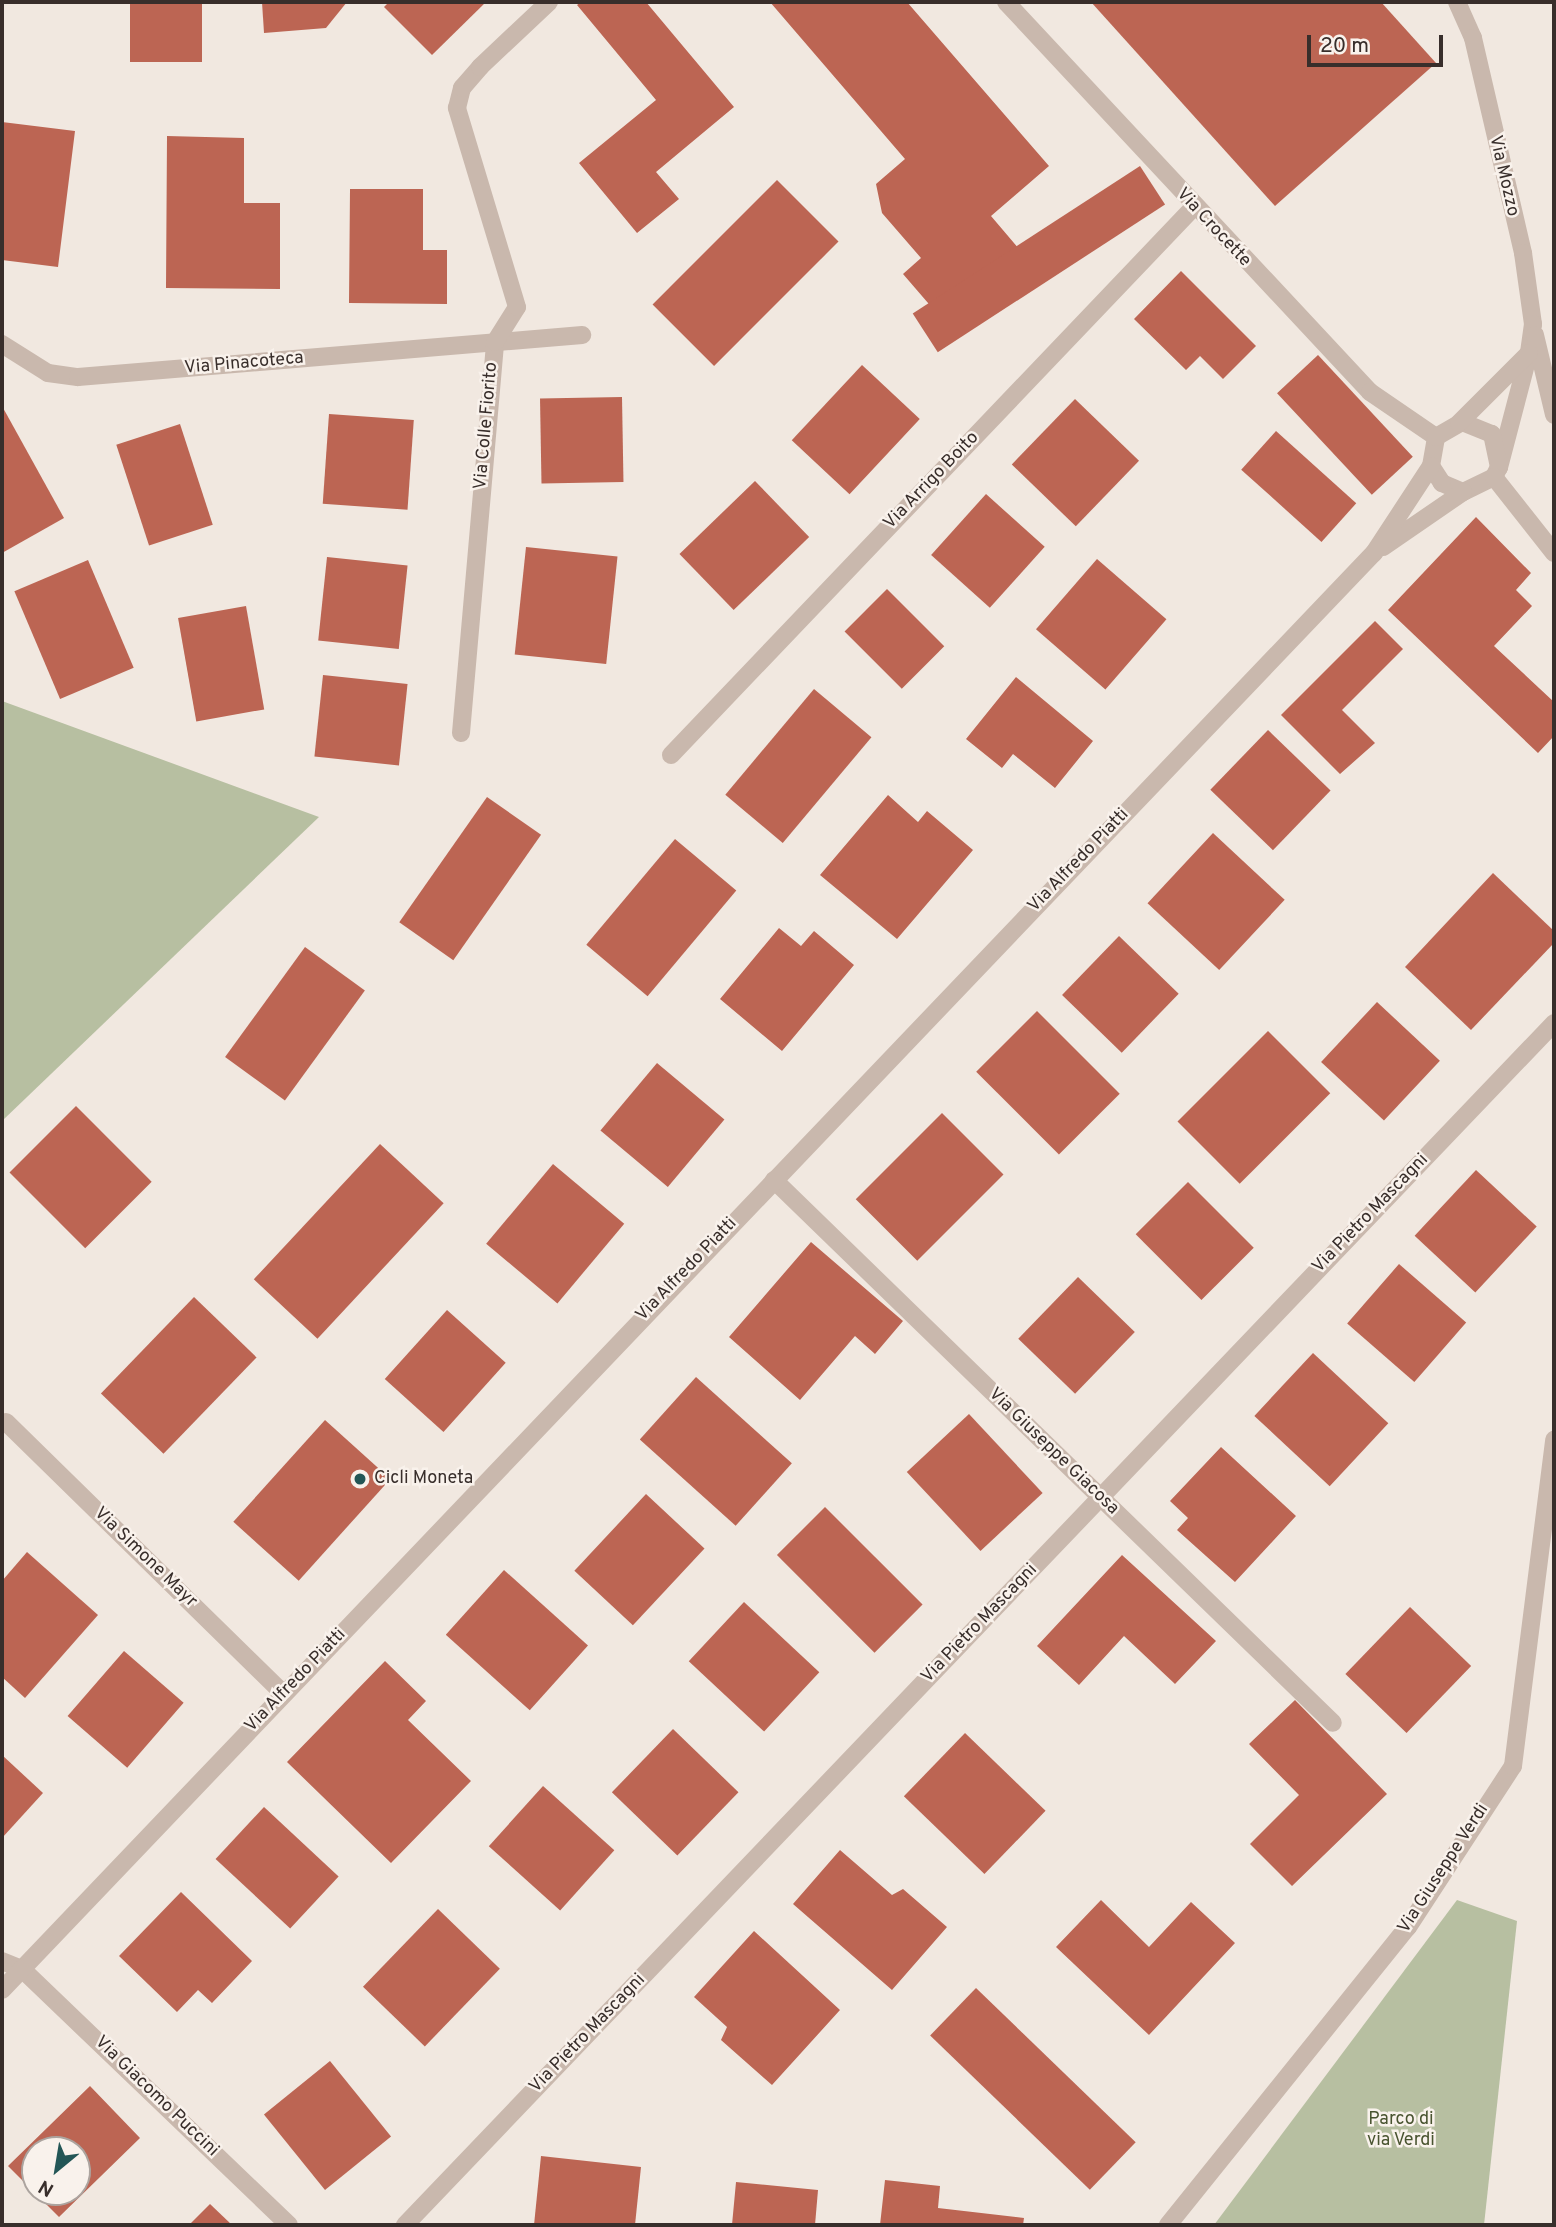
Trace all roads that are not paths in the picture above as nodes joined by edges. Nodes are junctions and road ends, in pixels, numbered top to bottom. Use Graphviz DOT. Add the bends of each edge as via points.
graph roads {
  1 [pos="549,2"];
  2 [pos="1006,2"];
  3 [pos="1457,2"];
  4 [pos="1193,208"];
  5 [pos="1533,324"];
  6 [pos="582,335"];
  7 [pos="495,342"];
  8 [pos="2,344"];
  9 [pos="1529,353"];
  10 [pos="1554,415"];
  11 [pos="1459,423"];
  12 [pos="1436,436"];
  13 [pos="1431,466"];
  14 [pos="1496,472"];
  15 [pos="1463,492"];
  16 [pos="1374,553"];
  17 [pos="1554,554"];
  18 [pos="461,733"];
  19 [pos="671,755"];
  20 [pos="1554,1023"];
  21 [pos="774,1180"];
  22 [pos="6,1422"];
  23 [pos="1554,1440"];
  24 [pos="1100,1497"];
  25 [pos="283,1693"];
  26 [pos="1333,1723"];
  27 [pos="2,1961"];
  28 [pos="22,1969"];
  29 [pos="2,1990"];
  30 [pos="289,2225"];
  31 [pos="405,2225"];
  32 [pos="1168,2225"];
  1 -- 7 [label="street, Via Colle Fiorito" via="480,67 462,89 457,108 517,307"];
  2 -- 4 [label="street, Via Crocette"];
  3 -- 5 [label="street, Via Mozzo" via="1473,38 1503,188 1523,253"];
  4 -- 12 [label="street, Via Crocette" via="1370,392"];
  4 -- 19 [label="street, Via Arrigo Boito"];
  5 -- 9 [label="street, Via Mozzo"];
  5 -- 10 [label="street"];
  6 -- 7 [label="street, Via Pinacoteca"];
  7 -- 8 [label="street, Via Pinacoteca" via="78,377 48,373"];
  7 -- 18 [label="street, Via Colle Fiorito"];
  9 -- 11 [label="street"];
  9 -- 14 [label="street, Via Mozzo"];
  11 -- 12 [label="street"];
  11 -- 14 [label="street" via="1472,422 1492,434"];
  12 -- 13 [label="street"];
  13 -- 15 [label="street" via="1442,483"];
  13 -- 16 [label="street, Via Alfredo Piatti"];
  14 -- 15 [label="street"];
  14 -- 17 [label="street"];
  15 -- 16 [label="street, Via Alfredo Piatti"];
  16 -- 21 [label="street, Via Alfredo Piatti"];
  20 -- 24 [label="street, Via Pietro Mascagni"];
  21 -- 24 [label="street, Via Giuseppe Giacosa"];
  21 -- 25 [label="street, Via Alfredo Piatti"];
  22 -- 25 [label="street, Via Simone Mayr"];
  23 -- 32 [label="street, Via Giuseppe Verdi" via="1513,1766 1408,1927"];
  24 -- 26 [label="street, Via Giuseppe Giacosa"];
  24 -- 31 [label="street, Via Pietro Mascagni"];
  25 -- 28 [label="street, Via Alfredo Piatti"];
  27 -- 28 [label="street"];
  28 -- 29 [label="street, Via Alfredo Piatti"];
  28 -- 30 [label="street, Via Giacomo Puccini"];
}
